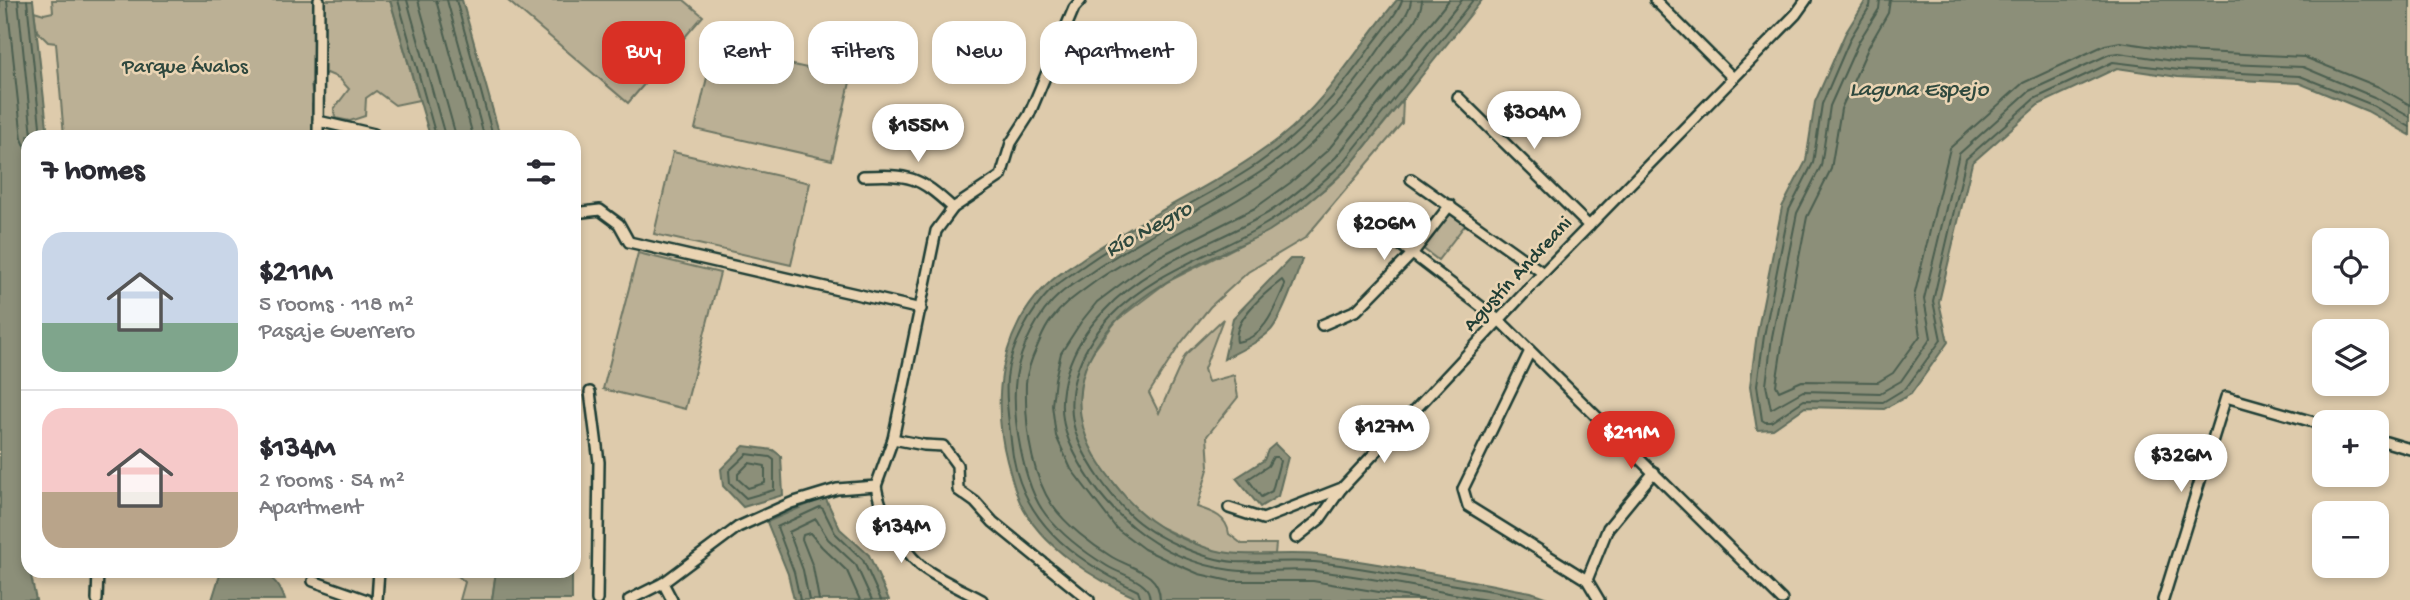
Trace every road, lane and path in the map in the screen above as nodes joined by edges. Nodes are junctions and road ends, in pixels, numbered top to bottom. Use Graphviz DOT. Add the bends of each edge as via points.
graph roads {
  1 [pos="319,0"];
  2 [pos="1081,0"];
  3 [pos="1655,0"];
  4 [pos="1806,0"];
  5 [pos="1733,78"];
  6 [pos="1458,97"];
  7 [pos="318,121"];
  8 [pos="318,130"];
  9 [pos="357,130"];
  10 [pos="863,176"];
  11 [pos="1411,179"];
  12 [pos="1450,205"];
  13 [pos="953,208"];
  14 [pos="581,212"];
  15 [pos="1589,226"];
  16 [pos="1389,236"];
  17 [pos="1412,254"];
  18 [pos="1543,273"];
  19 [pos="921,309"];
  20 [pos="1500,321"];
  21 [pos="1322,325"];
  22 [pos="1530,351"];
  23 [pos="590,393"];
  24 [pos="2312,422"];
  25 [pos="893,439"];
  26 [pos="2389,443"];
  27 [pos="2410,449"];
  28 [pos="1654,472"];
  29 [pos="876,486"];
  30 [pos="1342,488"];
  31 [pos="1229,508"];
  32 [pos="1296,538"];
  33 [pos="98,578"];
  34 [pos="378,578"];
  35 [pos="1587,580"];
  36 [pos="313,581"];
  37 [pos="663,583"];
  38 [pos="97,600"];
  39 [pos="367,600"];
  40 [pos="377,600"];
  41 [pos="597,600"];
  42 [pos="629,600"];
  43 [pos="673,600"];
  44 [pos="982,600"];
  45 [pos="1089,600"];
  46 [pos="1598,600"];
  47 [pos="1782,600"];
  48 [pos="2163,600"];
  1 -- 7 [label="street"];
  2 -- 13 [label="street" via="1029,115 1011,143 1001,176"];
  3 -- 5 [label="street"];
  4 -- 5 [label="street, Agustín Andreani"];
  5 -- 15 [label="street, Agustín Andreani"];
  6 -- 15 [label="street"];
  7 -- 8 [label="street"];
  7 -- 9 [label="street"];
  10 -- 13 [label="street" via="899,174 916,179"];
  11 -- 12 [label="street"];
  12 -- 17 [label="street"];
  12 -- 18 [label="street"];
  13 -- 19 [label="street" via="936,231"];
  14 -- 19 [label="street" via="600,210 619,224 629,242"];
  15 -- 18 [label="street, Agustín Andreani"];
  16 -- 17 [label="street"];
  17 -- 20 [label="street"];
  17 -- 21 [label="street" via="1357,310"];
  18 -- 20 [label="street, Agustín Andreani"];
  19 -- 25 [label="street"];
  20 -- 22 [label="street"];
  20 -- 30 [label="street, Agustín Andreani"];
  22 -- 28 [label="street"];
  22 -- 35 [label="street" via="1462,489 1468,506"];
  23 -- 41 [label="street" via="598,461"];
  24 -- 48 [label="street" via="2226,397"];
  25 -- 29 [label="street"];
  25 -- 45 [label="street" via="943,446 957,465 958,490"];
  26 -- 27 [label="street"];
  28 -- 35 [label="street" via="1608,528"];
  28 -- 47 [label="street"];
  29 -- 37 [label="street" via="837,489 738,527"];
  29 -- 44 [label="street" via="890,526 920,566"];
  30 -- 31 [label="street, Agustín Andreani" via="1263,519"];
  30 -- 32 [label="street" via="1320,519"];
  33 -- 38 [label="street"];
  34 -- 40 [label="street"];
  35 -- 46 [label="street"];
  36 -- 39 [label="street"];
  37 -- 42 [label="street"];
  37 -- 43 [label="street"];
}
